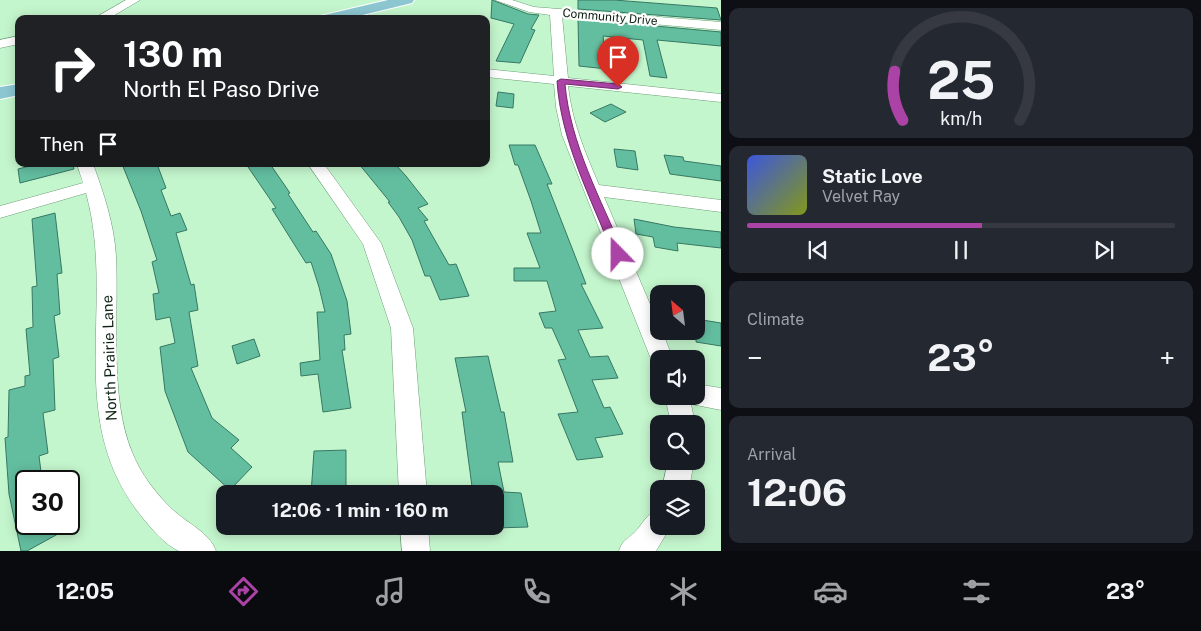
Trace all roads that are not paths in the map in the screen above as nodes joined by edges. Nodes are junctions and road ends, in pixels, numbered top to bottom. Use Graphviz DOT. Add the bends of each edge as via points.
graph roads {
  1 [pos="134,0"];
  2 [pos="407,0"];
  3 [pos="501,0"];
  4 [pos="556,12"];
  5 [pos="106,15"];
  6 [pos="364,15"];
  7 [pos="721,26"];
  8 [pos="15,41"];
  9 [pos="0,44"];
  10 [pos="490,73"];
  11 [pos="561,81"];
  12 [pos="15,90"];
  13 [pos="0,93"];
  14 [pos="721,98"];
  15 [pos="86,167"];
  16 [pos="318,167"];
  17 [pos="92,186"];
  18 [pos="592,190"];
  19 [pos="721,206"];
  20 [pos="0,212"];
  21 [pos="658,350"];
  22 [pos="705,397"];
  23 [pos="721,399"];
  24 [pos="412,485"];
  25 [pos="650,534"];
  26 [pos="415,535"];
  27 [pos="202,551"];
  28 [pos="416,551"];
  29 [pos="633,551"];
  1 -- 5 [label="street"];
  2 -- 6 [label="main road"];
  3 -- 4 [label="street, Community Drive" via="520,8"];
  4 -- 7 [label="street, Community Drive"];
  4 -- 11 [label="street"];
  8 -- 9 [label="street"];
  10 -- 11 [label="street"];
  11 -- 14 [label="street"];
  11 -- 18 [label="street" via="566,122"];
  12 -- 13 [label="main road"];
  15 -- 17 [label="street, North Prairie Lane"];
  16 -- 24 [label="street" via="372,244 402,328"];
  17 -- 20 [label="street"];
  17 -- 27 [label="street, North Prairie Lane" via="106,254 108,397 112,432 130,480 151,508 174,531"];
  18 -- 19 [label="street"];
  18 -- 21 [label="street"];
  22 -- 23 [label="street"];
  25 -- 29 [label="street"];
  26 -- 28 [label="street"];
}
